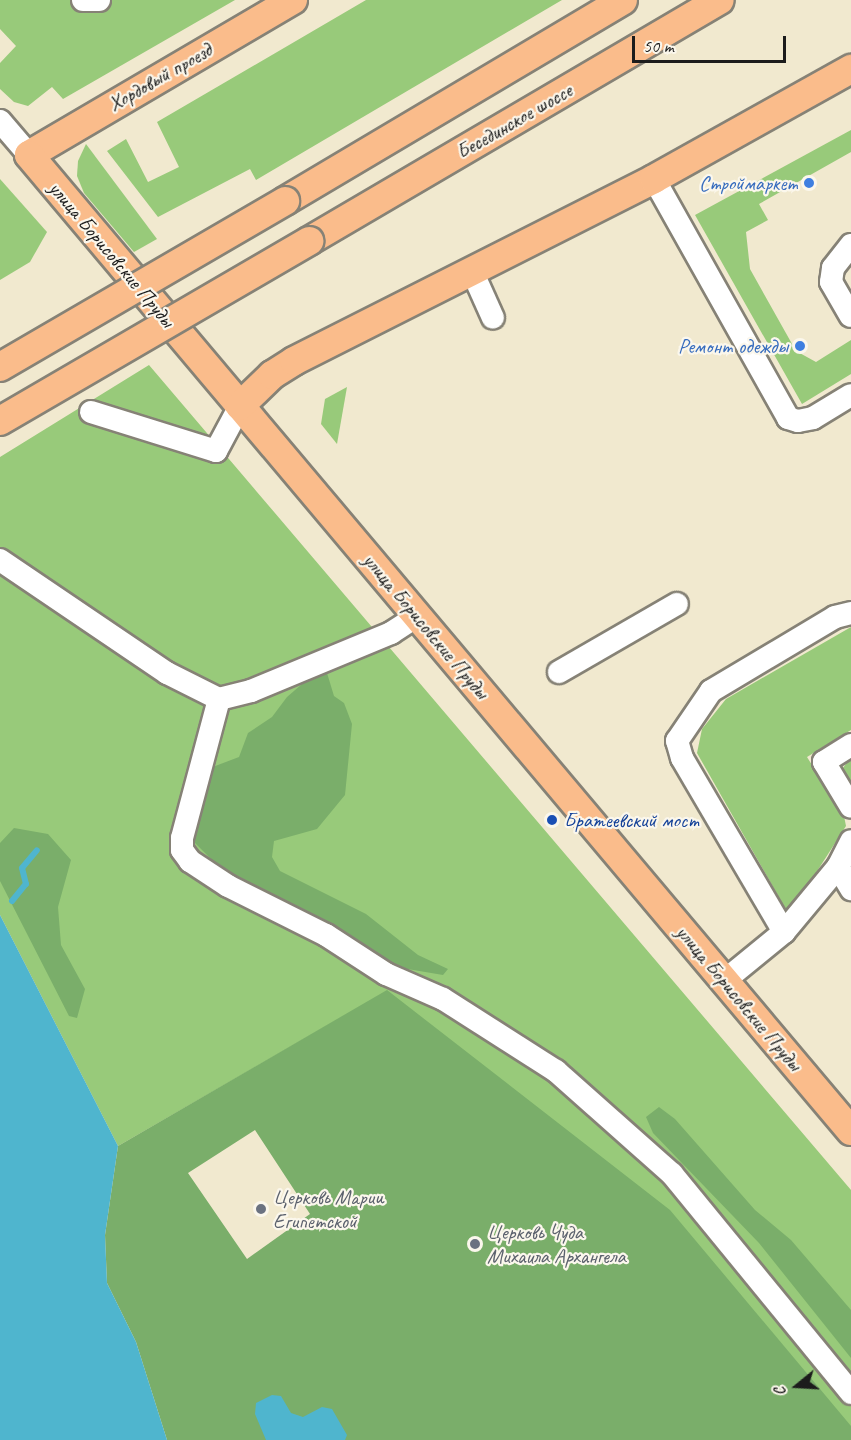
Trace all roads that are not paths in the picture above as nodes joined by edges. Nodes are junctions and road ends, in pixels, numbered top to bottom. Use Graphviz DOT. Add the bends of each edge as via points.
graph roads {
  1 [pos="83,0"];
  2 [pos="99,0"];
  3 [pos="293,0"];
  4 [pos="623,0"];
  5 [pos="719,0"];
  6 [pos="851,69"];
  7 [pos="0,121"];
  8 [pos="28,155"];
  9 [pos="654,179"];
  10 [pos="851,245"];
  11 [pos="472,271"];
  12 [pos="851,315"];
  13 [pos="493,318"];
  14 [pos="0,367"];
  15 [pos="851,395"];
  16 [pos="240,406"];
  17 [pos="91,412"];
  18 [pos="0,421"];
  19 [pos="0,560"];
  20 [pos="677,604"];
  21 [pos="851,613"];
  22 [pos="417,616"];
  23 [pos="559,672"];
  24 [pos="219,699"];
  25 [pos="851,745"];
  26 [pos="851,807"];
  27 [pos="851,841"];
  28 [pos="838,867"];
  29 [pos="851,889"];
  30 [pos="784,932"];
  31 [pos="724,981"];
  32 [pos="851,1131"];
  33 [pos="851,1393"];
  1 -- 2 [label="street"];
  3 -- 8 [label="main road, Хордовый проезд"];
  4 -- 14 [label="main road, bridge"];
  5 -- 18 [label="main road, Бесединское шоссе, bridge"];
  6 -- 9 [label="main road"];
  7 -- 8 [label="street, улица Борисовские Пруды"];
  8 -- 16 [label="main road, улица Борисовские Пруды"];
  9 -- 11 [label="main road"];
  9 -- 15 [label="street" via="788,418 798,422 813,418"];
  10 -- 12 [label="street" via="833,268 831,282"];
  11 -- 13 [label="street"];
  11 -- 16 [label="main road" via="294,361 272,375"];
  16 -- 17 [label="street" via="216,451"];
  16 -- 22 [label="main road, улица Борисовские Пруды"];
  19 -- 24 [label="street" via="167,673"];
  20 -- 23 [label="street"];
  21 -- 30 [label="street" via="835,617 711,691 677,741 682,758"];
  22 -- 24 [label="street" via="391,633 251,692"];
  22 -- 31 [label="main road, улица Борисовские Пруды"];
  24 -- 33 [label="street" via="182,838 182,850 190,861 228,886 326,935 386,974 443,999 556,1071 672,1174"];
  25 -- 26 [label="street" via="824,762"];
  27 -- 28 [label="street"];
  28 -- 29 [label="street"];
  28 -- 30 [label="street"];
  30 -- 31 [label="street"];
  31 -- 32 [label="main road, улица Борисовские Пруды"];
}
